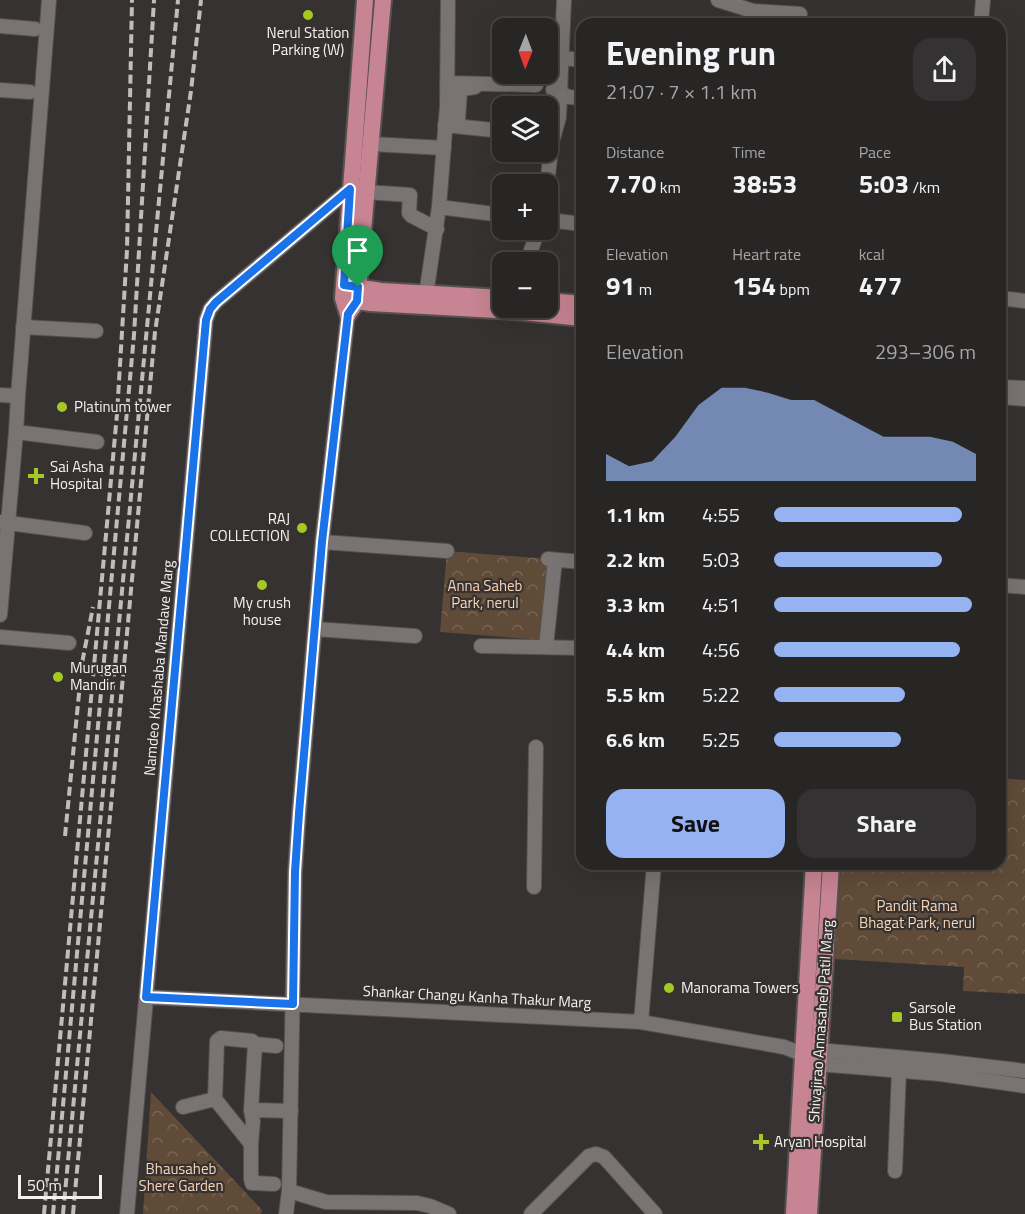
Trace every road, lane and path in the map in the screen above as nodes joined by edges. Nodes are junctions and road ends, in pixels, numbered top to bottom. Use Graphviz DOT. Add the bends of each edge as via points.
graph roads {
  1 [pos="49,0"];
  2 [pos="448,0"];
  3 [pos="564,0"];
  4 [pos="718,0"];
  5 [pos="982,0"];
  6 [pos="385,1"];
  7 [pos="364,2"];
  8 [pos="800,14"];
  9 [pos="753,18"];
  10 [pos="981,18"];
  11 [pos="0,26"];
  12 [pos="36,28"];
  13 [pos="561,58"];
  14 [pos="576,59"];
  15 [pos="447,82"];
  16 [pos="536,85"];
  17 [pos="462,86"];
  18 [pos="0,90"];
  19 [pos="556,91"];
  20 [pos="30,92"];
  21 [pos="576,98"];
  22 [pos="451,123"];
  23 [pos="492,129"];
  24 [pos="371,144"];
  25 [pos="441,148"];
  26 [pos="548,174"];
  27 [pos="358,190"];
  28 [pos="440,207"];
  29 [pos="492,214"];
  30 [pos="558,221"];
  31 [pos="576,223"];
  32 [pos="434,228"];
  33 [pos="426,295"];
  34 [pos="350,297"];
  35 [pos="492,298"];
  36 [pos="1006,299"];
  37 [pos="1025,301"];
  38 [pos="558,302"];
  39 [pos="576,303"];
  40 [pos="492,307"];
  41 [pos="558,315"];
  42 [pos="576,317"];
  43 [pos="23,327"];
  44 [pos="96,331"];
  45 [pos="1006,387"];
  46 [pos="1025,388"];
  47 [pos="0,394"];
  48 [pos="18,396"];
  49 [pos="1006,397"];
  50 [pos="1025,399"];
  51 [pos="16,430"];
  52 [pos="93,437"];
  53 [pos="4,523"];
  54 [pos="86,533"];
  55 [pos="322,542"];
  56 [pos="447,551"];
  57 [pos="576,561"];
  58 [pos="1006,585"];
  59 [pos="1025,586"];
  60 [pos="0,615"];
  61 [pos="315,629"];
  62 [pos="415,636"];
  63 [pos="0,638"];
  64 [pos="69,643"];
  65 [pos="481,646"];
  66 [pos="546,647"];
  67 [pos="576,648"];
  68 [pos="536,747"];
  69 [pos="654,870"];
  70 [pos="814,870"];
  71 [pos="830,870"];
  72 [pos="534,887"];
  73 [pos="146,997"];
  74 [pos="293,1004"];
  75 [pos="641,1022"];
  76 [pos="255,1044"];
  77 [pos="276,1046"];
  78 [pos="813,1056"];
  79 [pos="900,1070"];
  80 [pos="1025,1071"];
  81 [pos="1025,1086"];
  82 [pos="215,1099"];
  83 [pos="183,1107"];
  84 [pos="250,1110"];
  85 [pos="291,1111"];
  86 [pos="251,1144"];
  87 [pos="895,1171"];
  88 [pos="274,1184"];
  89 [pos="289,1191"];
  90 [pos="127,1214"];
  91 [pos="286,1214"];
  92 [pos="449,1214"];
  93 [pos="531,1214"];
  94 [pos="655,1214"];
  95 [pos="794,1214"];
  96 [pos="809,1214"];
  1 -- 43 [label="street"];
  2 -- 15 [label="street"];
  3 -- 13 [label="street"];
  4 -- 9 [label="street"];
  5 -- 10 [label="street"];
  6 -- 7 [label="street"];
  6 -- 24 [label="main road"];
  7 -- 27 [label="main road"];
  8 -- 9 [label="street"];
  11 -- 12 [label="street"];
  13 -- 14 [label="street"];
  13 -- 19 [label="street"];
  15 -- 17 [label="street"];
  15 -- 22 [label="street"];
  16 -- 17 [label="street"];
  17 -- 22 [label="street"];
  18 -- 20 [label="street"];
  19 -- 21 [label="street"];
  19 -- 26 [label="street" via="559,117"];
  22 -- 23 [label="street"];
  22 -- 25 [label="street"];
  24 -- 25 [label="street"];
  24 -- 27 [label="main road"];
  25 -- 28 [label="street"];
  25 -- 32 [label="street"];
  27 -- 32 [label="street" via="410,195 412,216"];
  27 -- 34 [label="main road"];
  27 -- 73 [label="street, Namdeo Khashaba Mandave Marg" via="216,302 206,320"];
  28 -- 29 [label="street"];
  28 -- 32 [label="street"];
  30 -- 31 [label="street"];
  32 -- 33 [label="street"];
  33 -- 34 [label="main road" via="381,291"];
  33 -- 35 [label="main road"];
  34 -- 40 [label="main road"];
  34 -- 55 [label="street"];
  36 -- 37 [label="street"];
  38 -- 39 [label="main road"];
  41 -- 42 [label="main road"];
  43 -- 44 [label="street"];
  43 -- 48 [label="street"];
  45 -- 46 [label="street"];
  47 -- 48 [label="street"];
  48 -- 51 [label="street"];
  49 -- 50 [label="street"];
  51 -- 52 [label="street"];
  51 -- 53 [label="street"];
  53 -- 54 [label="street"];
  53 -- 60 [label="street"];
  55 -- 56 [label="street"];
  55 -- 61 [label="street"];
  57 -- 66 [label="street" via="551,559"];
  58 -- 59 [label="street"];
  61 -- 62 [label="street"];
  61 -- 74 [label="street" via="295,872"];
  63 -- 64 [label="street"];
  65 -- 66 [label="street"];
  66 -- 67 [label="street"];
  68 -- 72 [label="street"];
  69 -- 75 [label="street"];
  70 -- 78 [label="main road, Shivajirao Annasaheb Patil Marg"];
  71 -- 78 [label="main road, Shivajirao Annasaheb Patil Marg"];
  73 -- 74 [label="street, Shankar Changu Kanha Thakur Marg"];
  73 -- 90 [label="street, Namdeo Khashaba Mandave Marg"];
  74 -- 75 [label="street, Shankar Changu Kanha Thakur Marg"];
  74 -- 85 [label="street"];
  75 -- 78 [label="street, Shankar Changu Kanha Thakur Marg" via="784,1047"];
  76 -- 77 [label="street"];
  76 -- 82 [label="street" via="221,1038 217,1041"];
  76 -- 84 [label="street"];
  78 -- 79 [label="street, Shankar Changu Kanha Thakur Marg"];
  78 -- 80 [label="street, Shankar Changu Kanha Thakur Marg"];
  78 -- 95 [label="main road, Shivajirao Annasaheb Patil Marg"];
  78 -- 96 [label="main road, Shivajirao Annasaheb Patil Marg"];
  79 -- 81 [label="street, Shankar Changu Kanha Thakur Marg"];
  79 -- 87 [label="street"];
  82 -- 83 [label="street"];
  82 -- 86 [label="street"];
  84 -- 85 [label="street"];
  84 -- 86 [label="street"];
  85 -- 89 [label="street"];
  86 -- 88 [label="street" via="252,1183"];
  89 -- 91 [label="street"];
  89 -- 92 [label="street" via="326,1202 417,1203"];
  93 -- 94 [label="street" via="589,1156 597,1154"];
}
